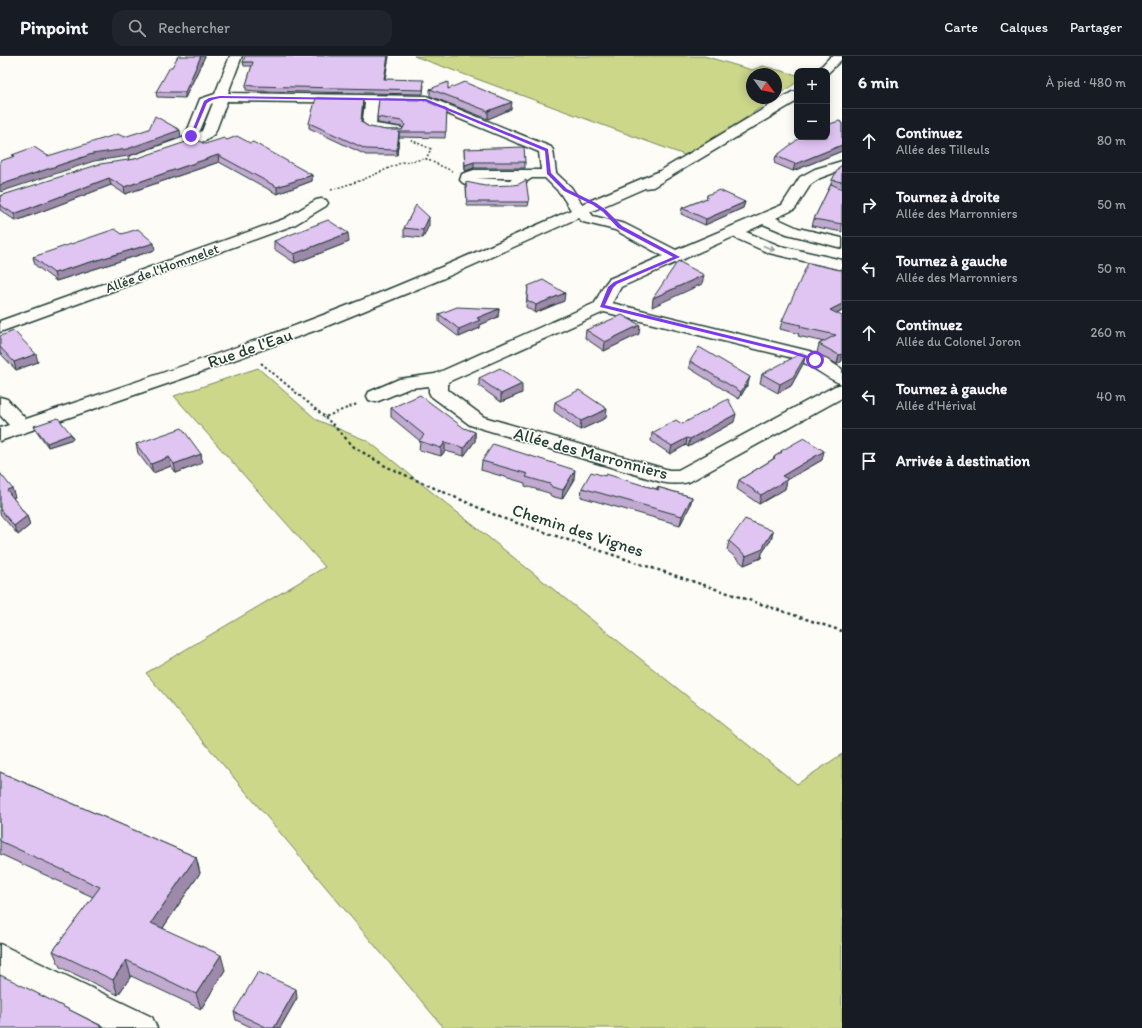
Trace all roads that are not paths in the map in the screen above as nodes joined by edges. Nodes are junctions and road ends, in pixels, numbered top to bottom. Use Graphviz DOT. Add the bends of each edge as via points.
graph roads {
  1 [pos="236,56"];
  2 [pos="838,56"];
  3 [pos="826,68"];
  4 [pos="220,97"];
  5 [pos="794,97"];
  6 [pos="372,99"];
  7 [pos="398,131"];
  8 [pos="124,162"];
  9 [pos="840,166"];
  10 [pos="549,174"];
  11 [pos="467,177"];
  12 [pos="566,190"];
  13 [pos="321,203"];
  14 [pos="600,207"];
  15 [pos="584,215"];
  16 [pos="764,219"];
  17 [pos="620,227"];
  18 [pos="734,232"];
  19 [pos="842,243"];
  20 [pos="677,257"];
  21 [pos="842,265"];
  22 [pos="602,306"];
  23 [pos="0,327"];
  24 [pos="842,378"];
  25 [pos="439,379"];
  26 [pos="842,390"];
  27 [pos="376,396"];
  28 [pos="0,403"];
  29 [pos="22,427"];
  30 [pos="0,435"];
  31 [pos="0,959"];
  32 [pos="141,1028"];
  1 -- 4 [label="street"];
  2 -- 3 [label="street"];
  4 -- 6 [label="street"];
  4 -- 8 [label="street" via="205,102 191,136 193,139"];
  5 -- 14 [label="street, Rue de l'Eau" via="734,134"];
  6 -- 7 [label="street" via="369,126"];
  6 -- 10 [label="street" via="426,100 546,150"];
  9 -- 16 [label="street" via="808,178 801,185 792,204"];
  10 -- 11 [label="street" via="474,174"];
  10 -- 12 [label="street"];
  12 -- 14 [label="street"];
  12 -- 15 [label="street"];
  13 -- 23 [label="street, Allée de l'Hommelet" via="289,222"];
  14 -- 15 [label="street, Rue de l'Eau"];
  14 -- 17 [label="street"];
  15 -- 17 [label="street"];
  15 -- 29 [label="street, Rue de l'Eau" via="355,310"];
  16 -- 18 [label="street"];
  16 -- 19 [label="street" via="793,231"];
  17 -- 20 [label="street"];
  18 -- 20 [label="street"];
  18 -- 21 [label="street, one-way" via="775,250"];
  20 -- 22 [label="street" via="615,283"];
  22 -- 24 [label="street" via="804,355"];
  22 -- 25 [label="street"];
  25 -- 26 [label="street, Allée des Marronniers" via="438,392 477,422 668,477 682,477"];
  25 -- 27 [label="street" via="406,383"];
  28 -- 29 [label="street"];
  29 -- 30 [label="street, Rue de l'Eau"];
  31 -- 32 [label="street"];
}
